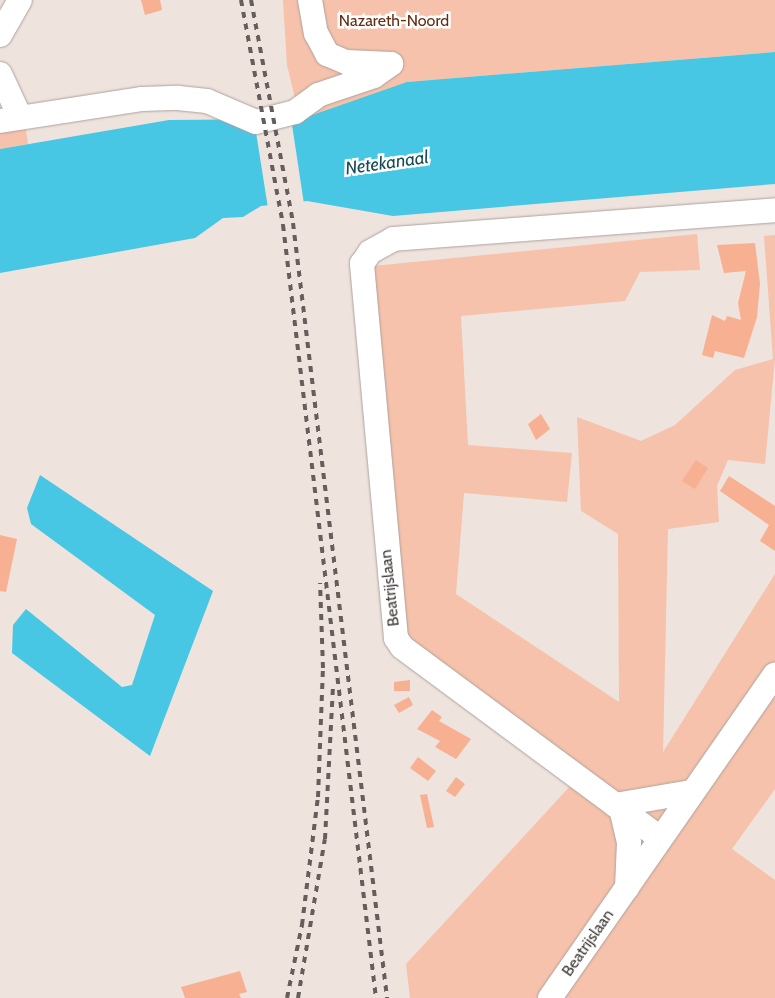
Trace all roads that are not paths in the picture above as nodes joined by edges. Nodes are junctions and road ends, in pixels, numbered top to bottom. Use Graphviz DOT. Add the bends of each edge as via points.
graph roads {
  1 [pos="20,0"];
  2 [pos="310,0"];
  3 [pos="0,35"];
  4 [pos="0,74"];
  5 [pos="10,119"];
  6 [pos="775,210"];
  7 [pos="775,674"];
  8 [pos="692,792"];
  9 [pos="618,806"];
  10 [pos="660,838"];
  11 [pos="627,888"];
  12 [pos="550,998"];
  1 -- 3 [label="street"];
  2 -- 5 [label="street" via="316,33 327,54 346,62 391,64 374,76 318,94 295,112 256,122 207,101 178,98 142,99"];
  4 -- 5 [label="street"];
  6 -- 9 [label="street, Beatrijslaan" via="393,239 370,252 362,264 396,638 402,647"];
  7 -- 8 [label="street, Beatrijslaan"];
  8 -- 9 [label="street"];
  8 -- 10 [label="street, Beatrijslaan"];
  9 -- 10 [label="street, Beatrijslaan"];
  9 -- 11 [label="street" via="629,842"];
  10 -- 11 [label="street, Beatrijslaan"];
  11 -- 12 [label="street, Beatrijslaan"];
}
